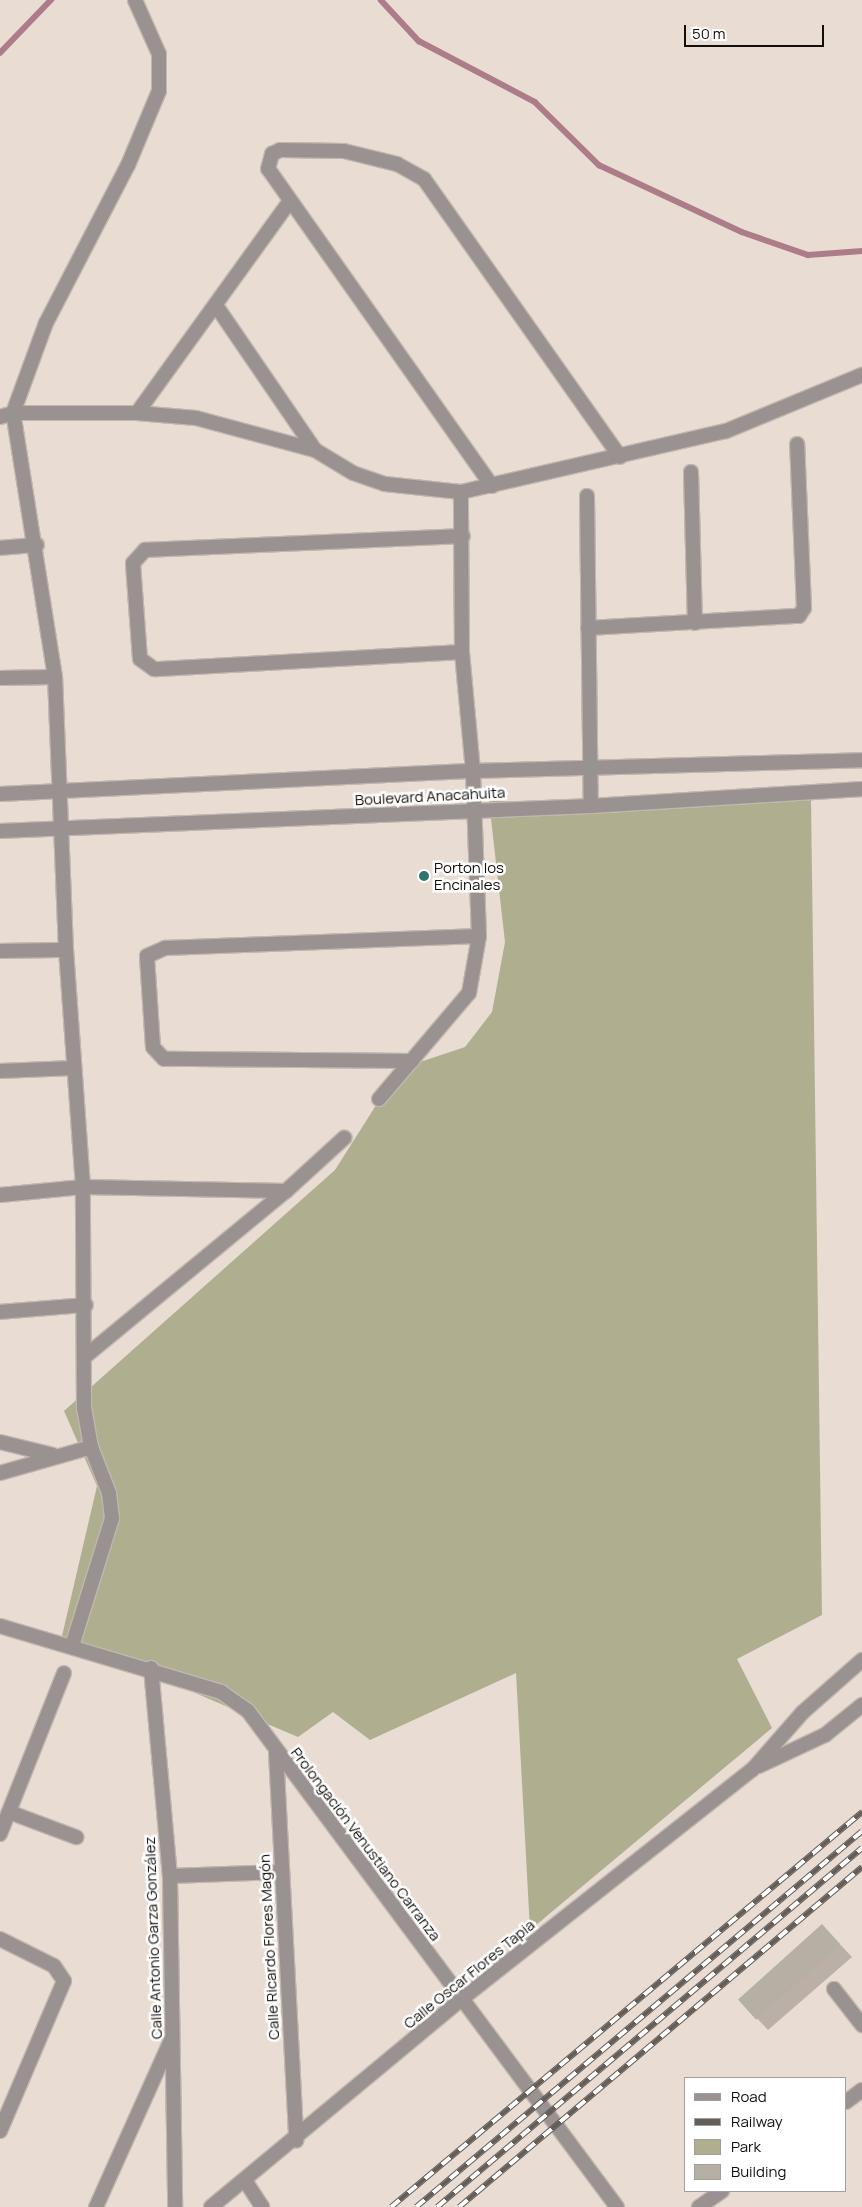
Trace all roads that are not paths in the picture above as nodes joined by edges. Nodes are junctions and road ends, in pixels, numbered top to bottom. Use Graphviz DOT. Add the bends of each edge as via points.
graph roads {
  1 [pos="135,0"];
  2 [pos="290,201"];
  3 [pos="217,307"];
  4 [pos="862,375"];
  5 [pos="137,413"];
  6 [pos="6,415"];
  7 [pos="797,444"];
  8 [pos="316,450"];
  9 [pos="620,457"];
  10 [pos="691,472"];
  11 [pos="492,486"];
  12 [pos="461,492"];
  13 [pos="587,496"];
  14 [pos="463,536"];
  15 [pos="37,545"];
  16 [pos="0,548"];
  17 [pos="695,623"];
  18 [pos="588,628"];
  19 [pos="462,652"];
  20 [pos="56,677"];
  21 [pos="0,678"];
  22 [pos="862,760"];
  23 [pos="590,768"];
  24 [pos="473,771"];
  25 [pos="862,789"];
  26 [pos="58,790"];
  27 [pos="0,794"];
  28 [pos="592,806"];
  29 [pos="474,811"];
  30 [pos="60,829"];
  31 [pos="0,831"];
  32 [pos="479,936"];
  33 [pos="66,950"];
  34 [pos="0,951"];
  35 [pos="412,1061"];
  36 [pos="74,1068"];
  37 [pos="0,1071"];
  38 [pos="379,1099"];
  39 [pos="344,1138"];
  40 [pos="83,1188"];
  41 [pos="286,1192"];
  42 [pos="0,1195"];
  43 [pos="86,1304"];
  44 [pos="0,1312"];
  45 [pos="87,1355"];
  46 [pos="0,1442"];
  47 [pos="91,1447"];
  48 [pos="53,1455"];
  49 [pos="0,1473"];
  50 [pos="0,1626"];
  51 [pos="72,1646"];
  52 [pos="862,1660"];
  53 [pos="151,1668"];
  54 [pos="64,1673"];
  55 [pos="862,1705"];
  56 [pos="276,1752"];
  57 [pos="752,1770"];
  58 [pos="9,1812"];
  59 [pos="0,1834"];
  60 [pos="76,1837"];
  61 [pos="281,1872"];
  62 [pos="170,1876"];
  63 [pos="0,1939"];
  64 [pos="834,1989"];
  65 [pos="463,1998"];
  66 [pos="862,2025"];
  67 [pos="173,2034"];
  68 [pos="862,2090"];
  69 [pos="847,2101"];
  70 [pos="0,2131"];
  71 [pos="296,2140"];
  72 [pos="246,2182"];
  73 [pos="721,2192"];
  74 [pos="96,2207"];
  75 [pos="175,2207"];
  76 [pos="211,2207"];
  77 [pos="262,2207"];
  78 [pos="617,2207"];
  79 [pos="699,2207"];
  1 -- 6 [label="street" via="159,54 159,91 128,165 46,323"];
  2 -- 3 [label="street"];
  2 -- 9 [label="street" via="268,168 272,154 280,150 344,151 397,164 424,179"];
  2 -- 11 [label="street"];
  3 -- 5 [label="street"];
  3 -- 8 [label="street"];
  4 -- 9 [label="street" via="726,431"];
  5 -- 6 [label="street"];
  5 -- 8 [label="street" via="250,429"];
  6 -- 15 [label="street"];
  7 -- 17 [label="street" via="802,612 792,618"];
  8 -- 12 [label="street" via="353,473 384,484"];
  9 -- 11 [label="street"];
  10 -- 17 [label="street"];
  11 -- 12 [label="street"];
  12 -- 14 [label="street"];
  13 -- 18 [label="street"];
  14 -- 19 [label="street"];
  14 -- 19 [label="street" via="145,550 133,563 140,658 154,669"];
  15 -- 16 [label="street"];
  15 -- 20 [label="street"];
  17 -- 18 [label="street"];
  18 -- 23 [label="street"];
  19 -- 24 [label="street"];
  20 -- 21 [label="street"];
  20 -- 26 [label="street"];
  22 -- 23 [label="street, Boulevard Anacahuita"];
  23 -- 24 [label="street, Boulevard Anacahuita"];
  23 -- 28 [label="street"];
  24 -- 26 [label="street, Boulevard Anacahuita"];
  24 -- 29 [label="street"];
  25 -- 28 [label="street, Boulevard Anacahuita"];
  26 -- 27 [label="street, Boulevard Anacahuita"];
  26 -- 30 [label="street"];
  28 -- 29 [label="street, Boulevard Anacahuita"];
  29 -- 30 [label="street, Boulevard Anacahuita"];
  29 -- 32 [label="street"];
  30 -- 31 [label="street, Boulevard Anacahuita"];
  30 -- 33 [label="street"];
  32 -- 35 [label="street" via="469,993"];
  32 -- 35 [label="street" via="165,948 147,956 153,1047 164,1059"];
  33 -- 34 [label="street"];
  33 -- 36 [label="street"];
  35 -- 38 [label="street"];
  36 -- 37 [label="street"];
  36 -- 40 [label="street"];
  39 -- 41 [label="street"];
  40 -- 41 [label="street"];
  40 -- 42 [label="street"];
  40 -- 43 [label="street"];
  41 -- 45 [label="street"];
  43 -- 44 [label="street"];
  43 -- 45 [label="street"];
  45 -- 47 [label="street" via="84,1409"];
  46 -- 48 [label="street"];
  47 -- 48 [label="street"];
  47 -- 51 [label="street" via="109,1493 112,1518"];
  48 -- 49 [label="street"];
  50 -- 51 [label="street, Prolongación Venustiano Carranza"];
  51 -- 53 [label="street, Prolongación Venustiano Carranza"];
  52 -- 57 [label="street, Calle Oscar Flores Tapia" via="803,1712"];
  53 -- 56 [label="street, Prolongación Venustiano Carranza" via="236,1701"];
  53 -- 62 [label="street, Calle Antonio Garza González"];
  54 -- 58 [label="street"];
  55 -- 57 [label="street, Calle Oscar Flores Tapia" via="825,1735"];
  56 -- 61 [label="street, Calle Ricardo Flores Magón"];
  56 -- 65 [label="street, Prolongación Venustiano Carranza"];
  57 -- 65 [label="street, Calle Oscar Flores Tapia"];
  58 -- 59 [label="street"];
  58 -- 60 [label="street"];
  61 -- 62 [label="street"];
  61 -- 71 [label="street, Calle Ricardo Flores Magón"];
  62 -- 67 [label="street, Calle Antonio Garza González"];
  63 -- 70 [label="street" via="54,1966 64,1985"];
  64 -- 66 [label="street"];
  65 -- 71 [label="street, Calle Oscar Flores Tapia"];
  65 -- 78 [label="street, Prolongación Venustiano Carranza"];
  67 -- 74 [label="street"];
  67 -- 75 [label="street, Calle Antonio Garza González"];
  68 -- 69 [label="street"];
  71 -- 72 [label="street, Calle Oscar Flores Tapia"];
  72 -- 76 [label="street, Calle Oscar Flores Tapia"];
  72 -- 77 [label="street"];
  73 -- 79 [label="street"];
}
